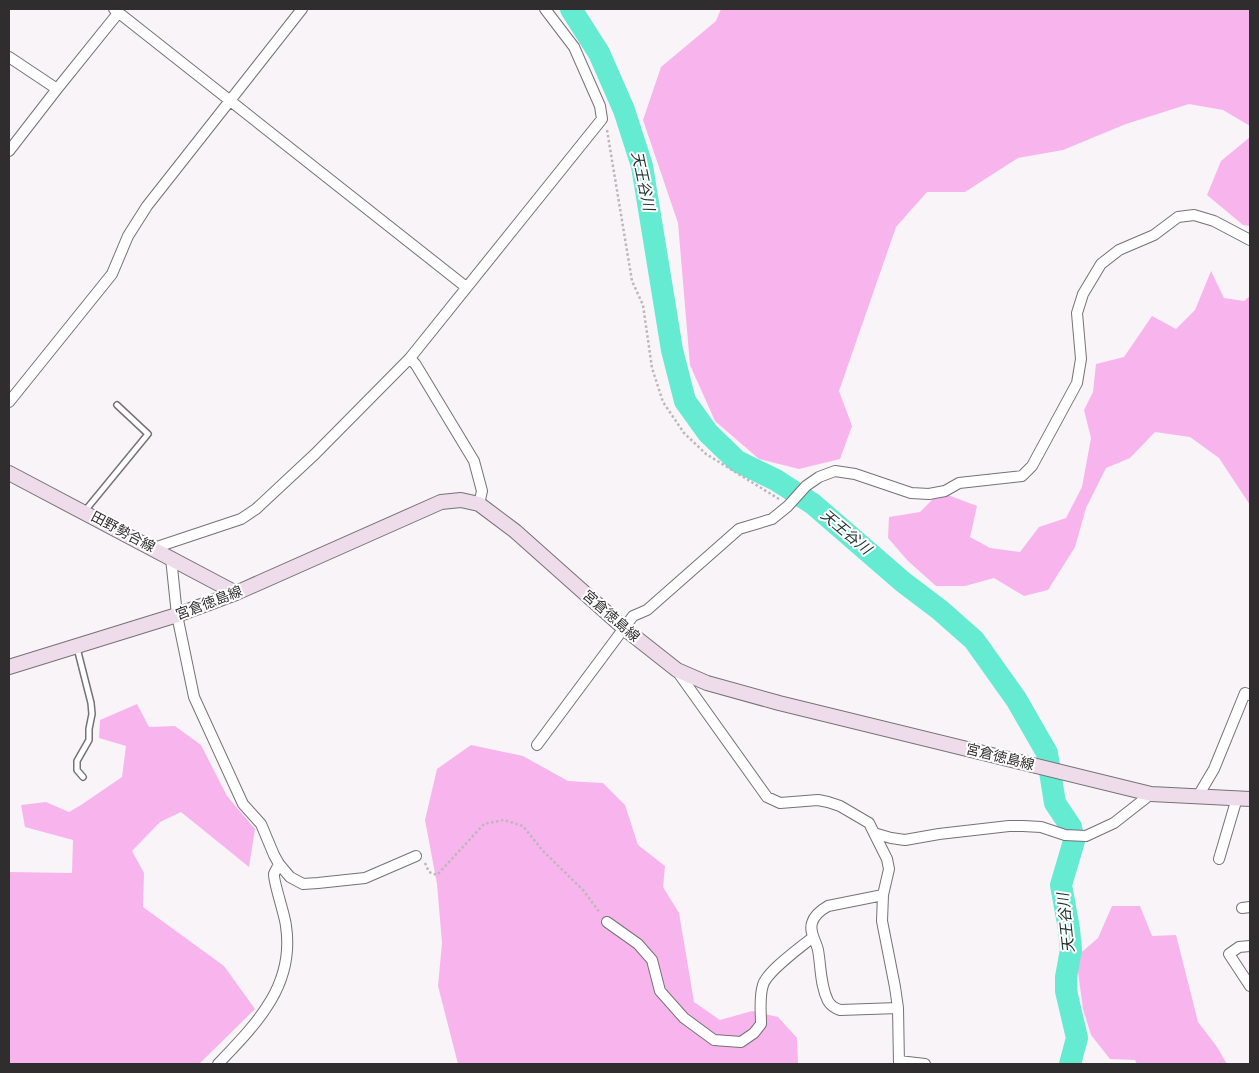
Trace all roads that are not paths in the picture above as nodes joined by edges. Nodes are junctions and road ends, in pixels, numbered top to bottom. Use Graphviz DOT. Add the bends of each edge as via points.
graph roads {
  1 [pos="302,9"];
  2 [pos="545,9"];
  3 [pos="117,11"];
  4 [pos="9,57"];
  5 [pos="57,89"];
  6 [pos="230,99"];
  7 [pos="9,151"];
  8 [pos="1250,240"];
  9 [pos="466,287"];
  10 [pos="410,358"];
  11 [pos="9,402"];
  12 [pos="117,405"];
  13 [pos="9,473"];
  14 [pos="479,504"];
  15 [pos="84,512"];
  16 [pos="154,548"];
  17 [pos="171,558"];
  18 [pos="236,593"];
  19 [pos="177,616"];
  20 [pos="625,629"];
  21 [pos="77,646"];
  22 [pos="9,667"];
  23 [pos="676,670"];
  24 [pos="1250,695"];
  25 [pos="537,745"];
  26 [pos="83,777"];
  27 [pos="1151,794"];
  28 [pos="1198,796"];
  29 [pos="1244,798"];
  30 [pos="874,833"];
  31 [pos="416,856"];
  32 [pos="1219,859"];
  33 [pos="279,864"];
  34 [pos="883,895"];
  35 [pos="607,922"];
  36 [pos="813,937"];
  37 [pos="1250,946"];
  38 [pos="1250,986"];
  39 [pos="898,1008"];
  40 [pos="899,1063"];
  41 [pos="218,1064"];
  42 [pos="925,1064"];
  1 -- 6 [label="street"];
  2 -- 9 [label="street" via="574,47 600,106 602,119"];
  3 -- 5 [label="street"];
  3 -- 6 [label="street"];
  4 -- 5 [label="street"];
  5 -- 7 [label="street"];
  6 -- 9 [label="street"];
  6 -- 11 [label="street" via="147,206 128,236 112,274"];
  8 -- 20 [label="street" via="1214,220 1194,215 1178,216 1154,235 1118,250 1101,264 1083,294 1077,313 1080,359 1077,383 1032,466 1022,476 960,483 929,494 911,493 855,474 836,472 818,477 772,519 739,529 647,610 633,616"];
  9 -- 10 [label="street"];
  10 -- 14 [label="street" via="474,462 482,491"];
  10 -- 16 [label="street" via="256,509 241,519"];
  12 -- 15 [label="lane" via="148,434"];
  13 -- 15 [label="main road, 田野勢合線"];
  14 -- 18 [label="main road, 宮倉徳島線" via="461,500 441,502"];
  14 -- 20 [label="main road, 宮倉徳島線" via="515,531"];
  15 -- 16 [label="main road, 田野勢合線"];
  16 -- 17 [label="main road, 田野勢合線"];
  17 -- 18 [label="main road, 田野勢合線"];
  17 -- 19 [label="street"];
  18 -- 19 [label="main road, 宮倉徳島線"];
  19 -- 21 [label="main road, 宮倉徳島線"];
  19 -- 33 [label="street" via="194,697 243,804 261,824"];
  20 -- 23 [label="main road, 宮倉徳島線"];
  20 -- 25 [label="street"];
  21 -- 22 [label="main road, 宮倉徳島線"];
  21 -- 26 [label="lane" via="92,703 89,740 77,761 77,770"];
  23 -- 27 [label="main road, 宮倉徳島線" via="707,683 779,703"];
  23 -- 30 [label="street" via="767,797 780,803 818,800 840,806 868,824"];
  24 -- 28 [label="street" via="1245,693 1214,769"];
  27 -- 28 [label="main road, 宮倉徳島線"];
  27 -- 30 [label="street" via="1114,823 1086,836 1070,836 1040,826 1009,826 905,840"];
  28 -- 29 [label="main road, 宮倉徳島線"];
  29 -- 32 [label="street"];
  30 -- 34 [label="street" via="889,869"];
  31 -- 33 [label="street" via="365,878 310,884 290,877"];
  33 -- 41 [label="street" via="274,875 288,950 282,982 255,1025"];
  34 -- 36 [label="street" via="820,910 811,925"];
  34 -- 39 [label="street" via="882,921"];
  35 -- 36 [label="street" via="638,944 652,960 660,991 684,1018 714,1040 741,1042 761,1024 761,994 769,974"];
  36 -- 39 [label="street" via="818,949 824,992 832,1007 840,1010"];
  37 -- 38 [label="street" via="1239,947 1229,954"];
  39 -- 40 [label="street"];
  40 -- 42 [label="street"];
}
